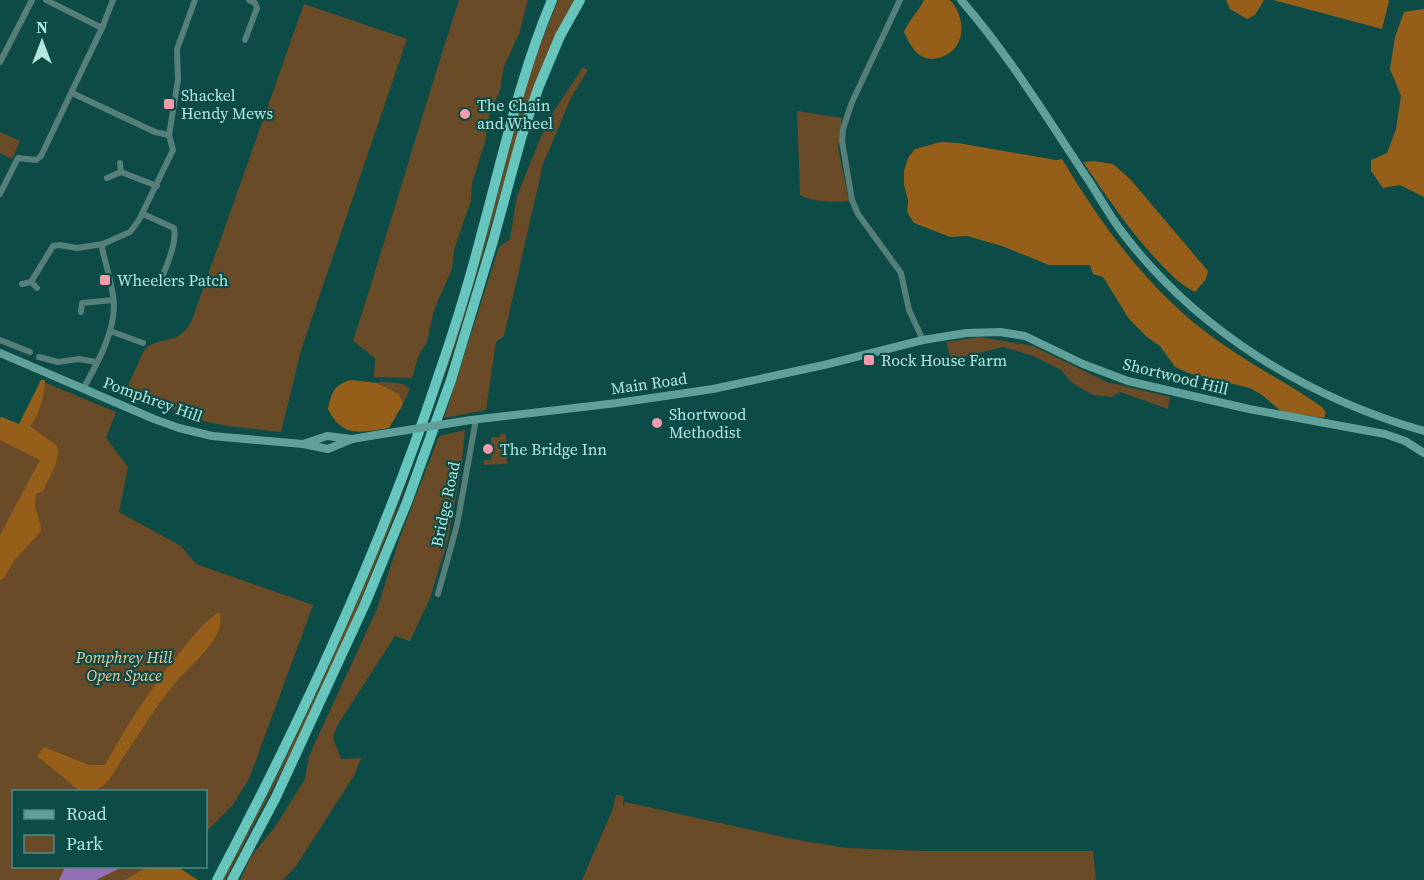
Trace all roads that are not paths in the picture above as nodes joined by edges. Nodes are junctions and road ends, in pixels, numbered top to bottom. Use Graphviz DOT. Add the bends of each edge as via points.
graph roads {
  1 [pos="32,0"];
  2 [pos="47,0"];
  3 [pos="113,0"];
  4 [pos="195,0"];
  5 [pos="249,0"];
  6 [pos="552,0"];
  7 [pos="580,0"];
  8 [pos="900,0"];
  9 [pos="962,0"];
  10 [pos="102,28"];
  11 [pos="245,40"];
  12 [pos="0,62"];
  13 [pos="72,93"];
  14 [pos="169,135"];
  15 [pos="120,163"];
  16 [pos="121,172"];
  17 [pos="107,178"];
  18 [pos="158,186"];
  19 [pos="0,194"];
  20 [pos="143,214"];
  21 [pos="103,244"];
  22 [pos="162,278"];
  23 [pos="31,282"];
  24 [pos="22,284"];
  25 [pos="37,288"];
  26 [pos="80,296"];
  27 [pos="113,300"];
  28 [pos="82,303"];
  29 [pos="81,312"];
  30 [pos="110,331"];
  31 [pos="0,340"];
  32 [pos="923,340"];
  33 [pos="143,343"];
  34 [pos="30,352"];
  35 [pos="0,353"];
  36 [pos="39,357"];
  37 [pos="96,362"];
  38 [pos="83,389"];
  39 [pos="474,419"];
  40 [pos="1424,431"];
  41 [pos="376,435"];
  42 [pos="1424,453"];
  43 [pos="438,594"];
  44 [pos="217,880"];
  45 [pos="232,880"];
  1 -- 12 [label="street"];
  2 -- 10 [label="street"];
  3 -- 10 [label="street"];
  4 -- 14 [label="street" via="178,42 178,80"];
  5 -- 11 [label="street" via="257,8"];
  6 -- 44 [label="highway" via="517,96 481,239 438,377 394,500 311,694"];
  7 -- 45 [label="highway" via="560,36 522,135 451,380 406,502 365,604 276,796"];
  8 -- 32 [label="street" via="852,102 842,141 852,200 901,273 909,310"];
  9 -- 40 [label="main road" via="1015,69 1122,231 1186,301 1222,332 1296,381 1382,419"];
  10 -- 13 [label="street"];
  13 -- 14 [label="street"];
  13 -- 19 [label="street" via="41,156 36,160 18,158"];
  14 -- 18 [label="street" via="173,150"];
  15 -- 16 [label="street"];
  16 -- 17 [label="street"];
  16 -- 18 [label="street"];
  18 -- 20 [label="street"];
  20 -- 21 [label="street" via="130,232"];
  20 -- 22 [label="street" via="175,231"];
  21 -- 23 [label="street" via="53,246"];
  21 -- 27 [label="street"];
  23 -- 24 [label="street"];
  23 -- 25 [label="street"];
  26 -- 28 [label="street"];
  27 -- 28 [label="street"];
  27 -- 30 [label="street"];
  28 -- 29 [label="street"];
  30 -- 33 [label="street"];
  30 -- 37 [label="street"];
  31 -- 34 [label="street"];
  32 -- 39 [label="main road, Main Road" via="713,389"];
  32 -- 42 [label="main road, Shortwood Hill" via="966,333 1025,336 1128,381 1385,434"];
  35 -- 38 [label="main road, Pomphrey Hill"];
  36 -- 37 [label="street" via="58,362"];
  37 -- 38 [label="street"];
  38 -- 41 [label="main road, Pomphrey Hill" via="179,428 212,436 303,444 327,436 352,439"];
  39 -- 41 [label="main road, Main Road, bridge"];
  39 -- 43 [label="street, Bridge Road" via="457,525"];
}
